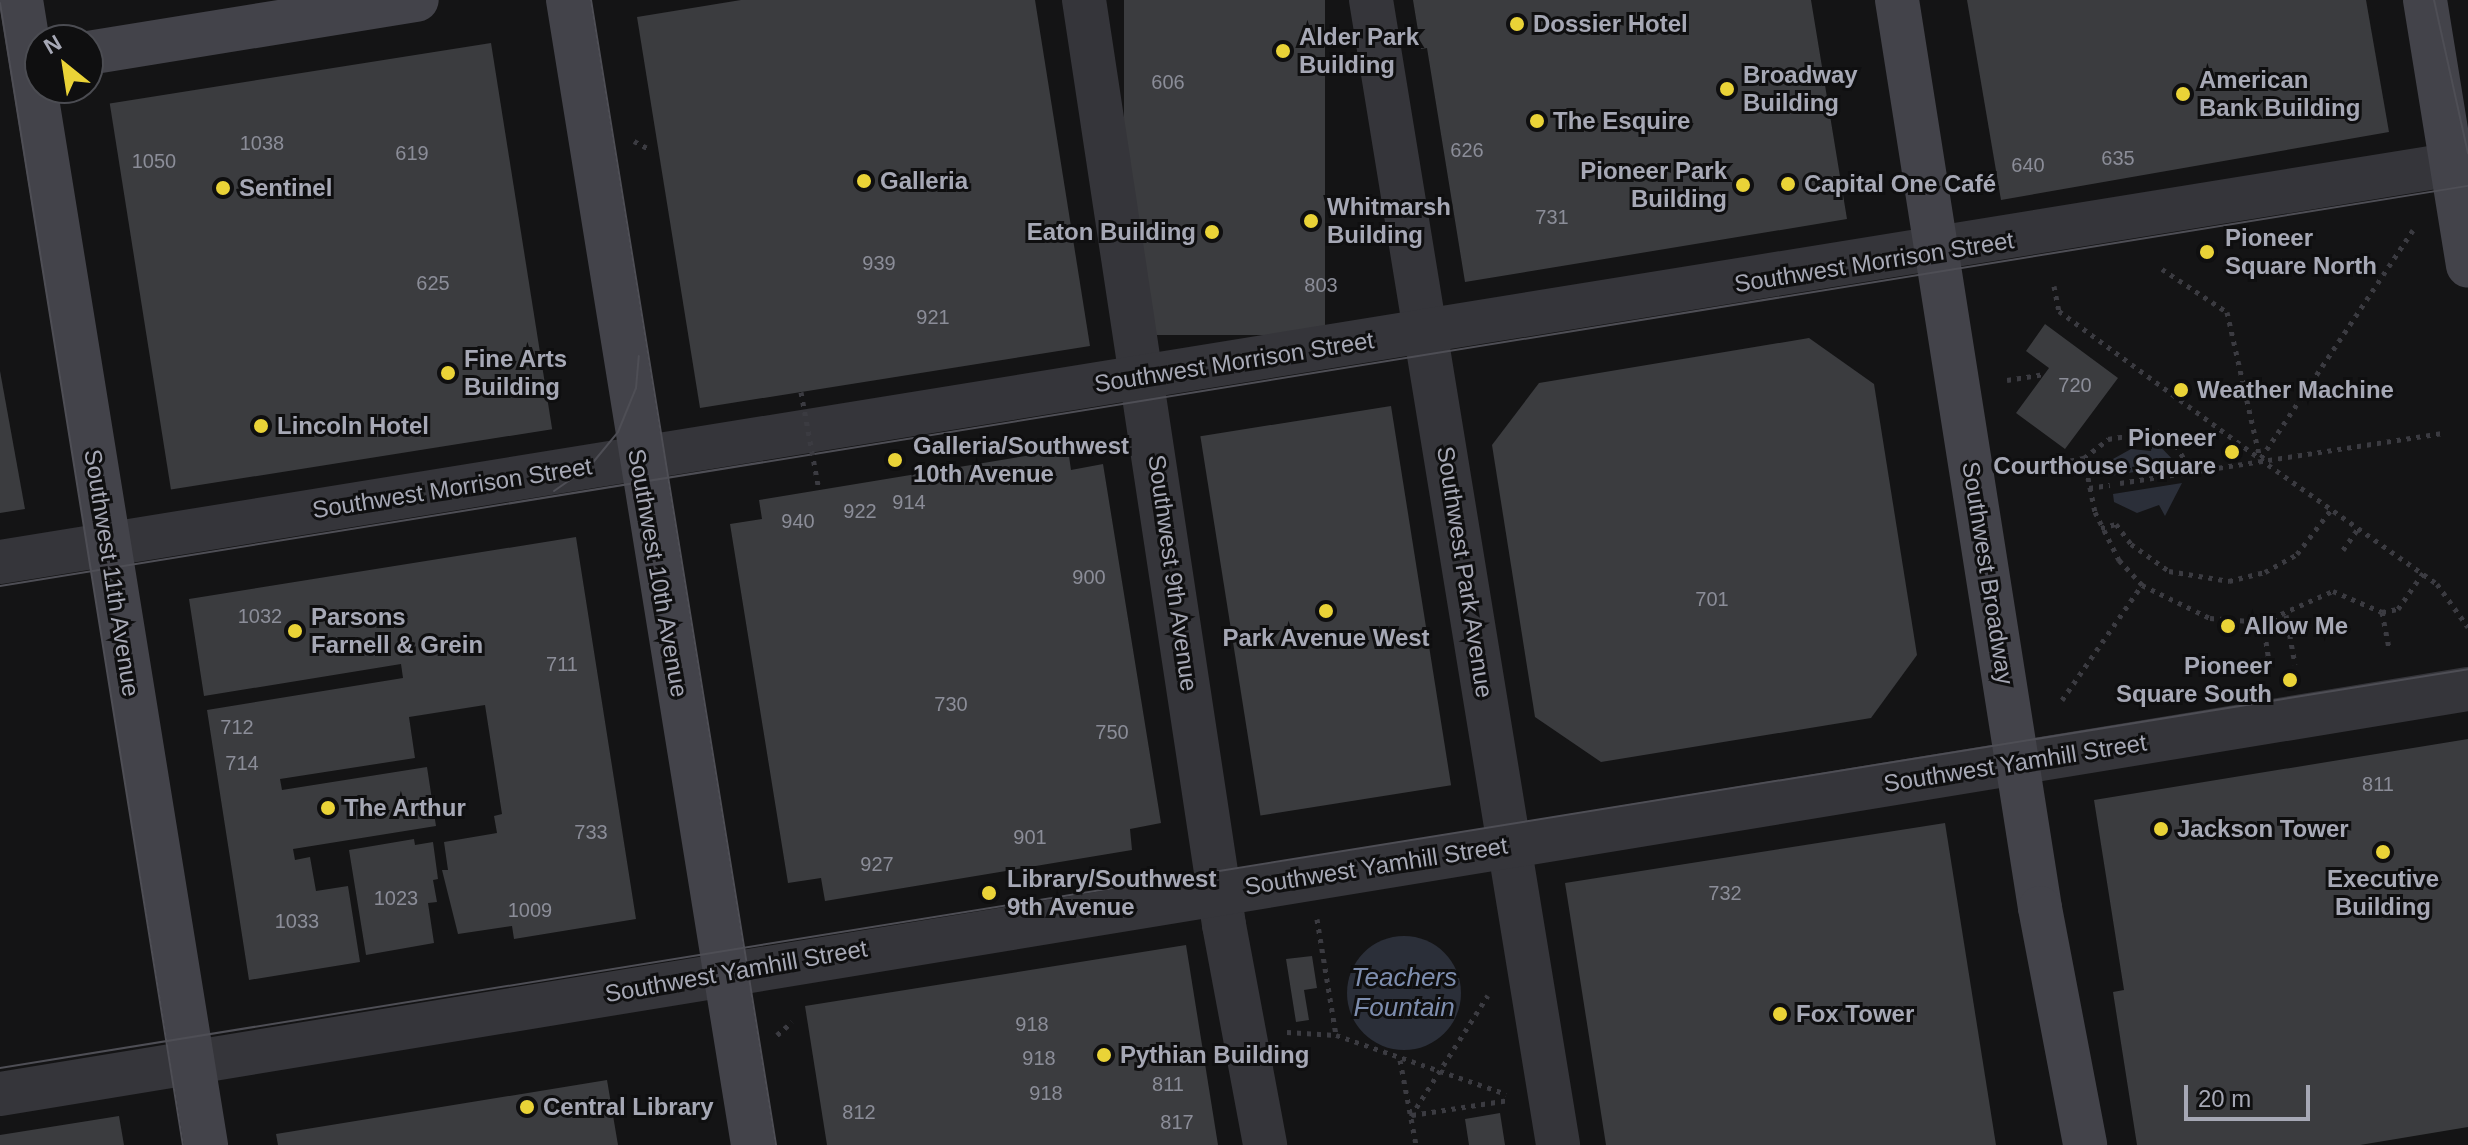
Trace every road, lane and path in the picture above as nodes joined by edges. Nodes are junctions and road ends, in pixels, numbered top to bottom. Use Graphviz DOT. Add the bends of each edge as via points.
graph roads {
  1 [pos="21,0"];
  2 [pos="417,0"];
  3 [pos="568,0"];
  4 [pos="1084,0"];
  5 [pos="1371,0"];
  6 [pos="1897,0"];
  7 [pos="2425,0"];
  8 [pos="104,50"];
  9 [pos="24,65"];
  10 [pos="31,104"];
  11 [pos="2460,163"];
  12 [pos="2413,230"];
  13 [pos="1938,252"];
  14 [pos="2468,266"];
  15 [pos="2162,269"];
  16 [pos="2054,286"];
  17 [pos="1427,332"];
  18 [pos="2045,374"];
  19 [pos="1143,377"];
  20 [pos="2007,380"];
  21 [pos="801,392"];
  22 [pos="2444,433"];
  23 [pos="2084,458"];
  24 [pos="639,459"];
  25 [pos="2260,459"];
  26 [pos="2021,470"];
  27 [pos="2191,471"];
  28 [pos="2120,483"];
  29 [pos="2110,485"];
  30 [pos="2089,488"];
  31 [pos="819,490"];
  32 [pos="2333,507"];
  33 [pos="2360,526"];
  34 [pos="2101,528"];
  35 [pos="106,544"];
  36 [pos="2343,550"];
  37 [pos="0,562"];
  38 [pos="2423,573"];
  39 [pos="2142,585"];
  40 [pos="2382,612"];
  41 [pos="2286,615"];
  42 [pos="2263,622"];
  43 [pos="2468,627"];
  44 [pos="2389,649"];
  45 [pos="2295,664"];
  46 [pos="2270,668"];
  47 [pos="2468,689"];
  48 [pos="2062,700"];
  49 [pos="2018,763"];
  50 [pos="1510,844"];
  51 [pos="1220,891"];
  52 [pos="1315,910"];
  53 [pos="724,973"];
  54 [pos="1490,992"];
  55 [pos="792,1022"];
  56 [pos="1283,1031"];
  57 [pos="1336,1035"];
  58 [pos="777,1036"];
  59 [pos="1400,1060"];
  60 [pos="193,1066"];
  61 [pos="1440,1070"];
  62 [pos="0,1094"];
  63 [pos="1411,1116"];
  64 [pos="206,1145"];
  65 [pos="753,1145"];
  66 [pos="1265,1145"];
  67 [pos="1416,1145"];
  68 [pos="1558,1145"];
  69 [pos="2085,1145"];
  1 -- 9 [label="street, Southwest 11th Avenue"];
  2 -- 8 [label="street"];
  3 -- 24 [label="street, Southwest 10th Avenue"];
  4 -- 19 [label="street, Southwest 9th Avenue"];
  5 -- 17 [label="street, Southwest Park Avenue"];
  6 -- 13 [label="street, Southwest Broadway"];
  7 -- 11 [label="street"];
  10 -- 35 [label="street, Southwest 11th Avenue"];
  11 -- 13 [label="street, Southwest Morrison Street"];
  11 -- 14 [label="street"];
  12 -- 25 [label="path"];
  13 -- 17 [label="street, Southwest Morrison Street"];
  13 -- 49 [label="street, Southwest Broadway"];
  15 -- 25 [label="path" via="2227,312"];
  16 -- 25 [label="path" via="2059,311"];
  17 -- 19 [label="street, Southwest Morrison Street"];
  17 -- 50 [label="street, Southwest Park Avenue"];
  18 -- 20 [label="path"];
  19 -- 24 [label="street, Southwest Morrison Street"];
  19 -- 51 [label="street, Southwest 9th Avenue"];
  21 -- 31 [label="path, bridge"];
  22 -- 25 [label="path"];
  23 -- 26 [label="path"];
  23 -- 27 [label="path" via="2108,439 2157,431 2176,445"];
  23 -- 30 [label="path"];
  24 -- 35 [label="street, Southwest Morrison Street"];
  24 -- 53 [label="street, Southwest 10th Avenue"];
  25 -- 27 [label="path"];
  25 -- 32 [label="path"];
  27 -- 28 [label="path"];
  29 -- 30 [label="path"];
  30 -- 34 [label="path"];
  32 -- 33 [label="path"];
  32 -- 34 [label="path" via="2297,554 2265,572 2229,581 2169,571 2131,544 2116,524"];
  33 -- 36 [label="path"];
  33 -- 38 [label="path"];
  34 -- 39 [label="path"];
  35 -- 37 [label="street, Southwest Morrison Street"];
  35 -- 60 [label="street, Southwest 11th Avenue"];
  38 -- 40 [label="path" via="2398,609"];
  38 -- 43 [label="path"];
  39 -- 42 [label="path" via="2210,618"];
  39 -- 48 [label="path"];
  40 -- 41 [label="path" via="2333,591"];
  40 -- 44 [label="path"];
  41 -- 42 [label="path"];
  41 -- 45 [label="path"];
  42 -- 46 [label="path"];
  47 -- 49 [label="street, Southwest Yamhill Street"];
  49 -- 50 [label="street, Southwest Yamhill Street"];
  49 -- 69 [label="street, Southwest Broadway"];
  50 -- 51 [label="street, Southwest Yamhill Street"];
  50 -- 68 [label="street, Southwest Park Avenue"];
  51 -- 53 [label="street, Southwest Yamhill Street"];
  51 -- 66 [label="street, Southwest 9th Avenue"];
  52 -- 57 [label="path"];
  53 -- 60 [label="street, Southwest Yamhill Street"];
  53 -- 65 [label="street, Southwest 10th Avenue"];
  54 -- 61 [label="path"];
  55 -- 58 [label="path"];
  56 -- 57 [label="path"];
  57 -- 59 [label="path"];
  59 -- 61 [label="path"];
  59 -- 63 [label="path"];
  60 -- 62 [label="street, Southwest Yamhill Street"];
  60 -- 64 [label="street, Southwest 11th Avenue"];
  61 -- 63 [label="path"];
  61 -- 63 [label="path" via="1518,1099"];
  63 -- 67 [label="path"];
}
